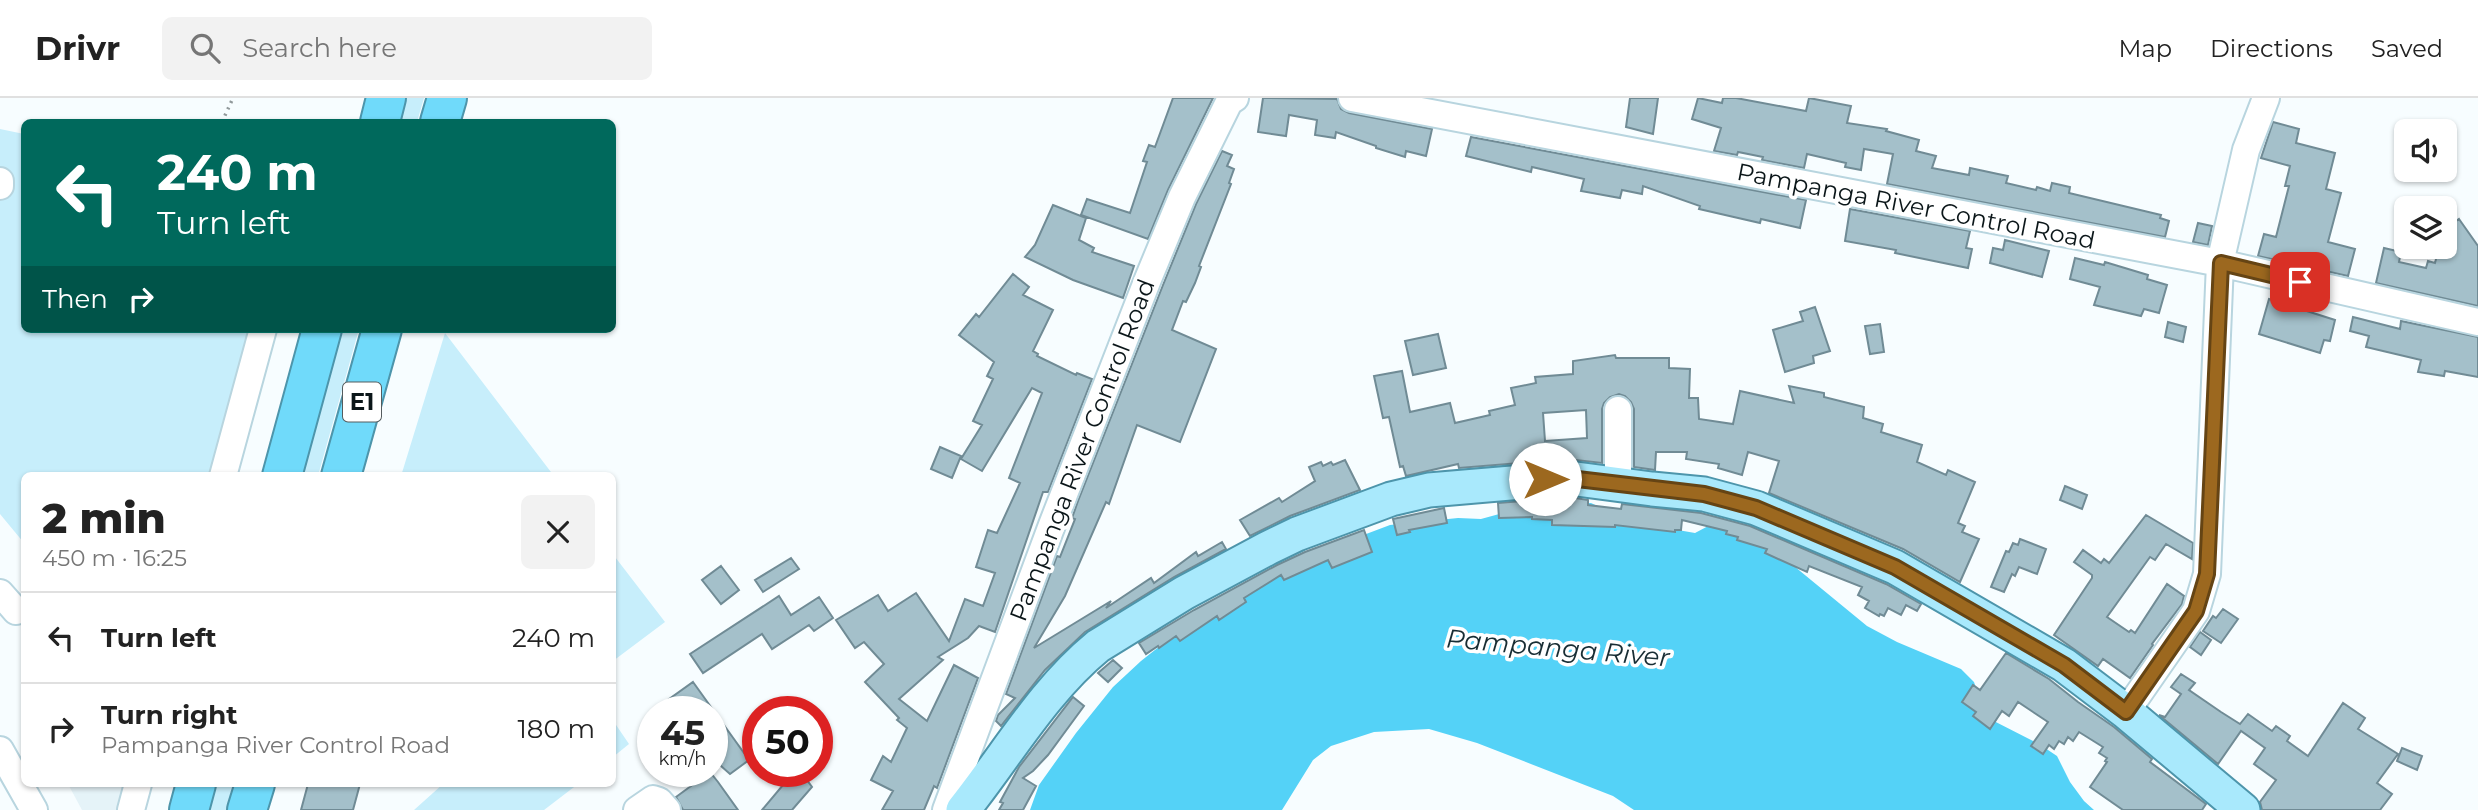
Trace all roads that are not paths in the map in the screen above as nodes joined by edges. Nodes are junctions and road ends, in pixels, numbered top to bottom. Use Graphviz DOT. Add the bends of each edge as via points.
graph roads {
  1 [pos="386,98"];
  2 [pos="447,98"];
  3 [pos="1235,98"];
  4 [pos="1352,98"];
  5 [pos="2266,98"];
  6 [pos="381,119"];
  7 [pos="441,119"];
  8 [pos="2221,263"];
  9 [pos="2478,322"];
  10 [pos="262,333"];
  11 [pos="321,333"];
  12 [pos="381,333"];
  13 [pos="1618,410"];
  14 [pos="224,472"];
  15 [pos="283,472"];
  16 [pos="342,472"];
  17 [pos="1618,485"];
  18 [pos="2126,712"];
  19 [pos="4,756"];
  20 [pos="0,786"];
  21 [pos="137,787"];
  22 [pos="195,787"];
  23 [pos="254,787"];
  24 [pos="33,810"];
  25 [pos="131,810"];
  26 [pos="189,810"];
  27 [pos="247,810"];
  28 [pos="637,810"];
  29 [pos="667,810"];
  30 [pos="946,810"];
  31 [pos="962,810"];
  32 [pos="2244,810"];
  1 -- 6 [label="highway"];
  2 -- 7 [label="highway"];
  3 -- 30 [label="street, Pampanga River Control Road" via="1182,198 1148,279"];
  4 -- 8 [label="street, Pampanga River Control Road"];
  5 -- 8 [label="street" via="2246,150"];
  8 -- 9 [label="street, Pampanga River Control Road"];
  8 -- 18 [label="street" via="2207,574 2196,611"];
  10 -- 14 [label="street"];
  11 -- 15 [label="highway, E1"];
  12 -- 16 [label="highway, E1"];
  13 -- 17 [label="street"];
  17 -- 18 [label="main road" via="1704,494 1756,508 1895,567 2064,665"];
  17 -- 31 [label="main road" via="1569,478 1429,490 1349,514 1268,548 1098,646 1023,728"];
  18 -- 32 [label="main road"];
  19 -- 20 [label="street"];
  19 -- 24 [label="street"];
  21 -- 25 [label="street"];
  22 -- 26 [label="highway"];
  23 -- 27 [label="highway"];
  28 -- 29 [label="street" via="653,799"];
}
